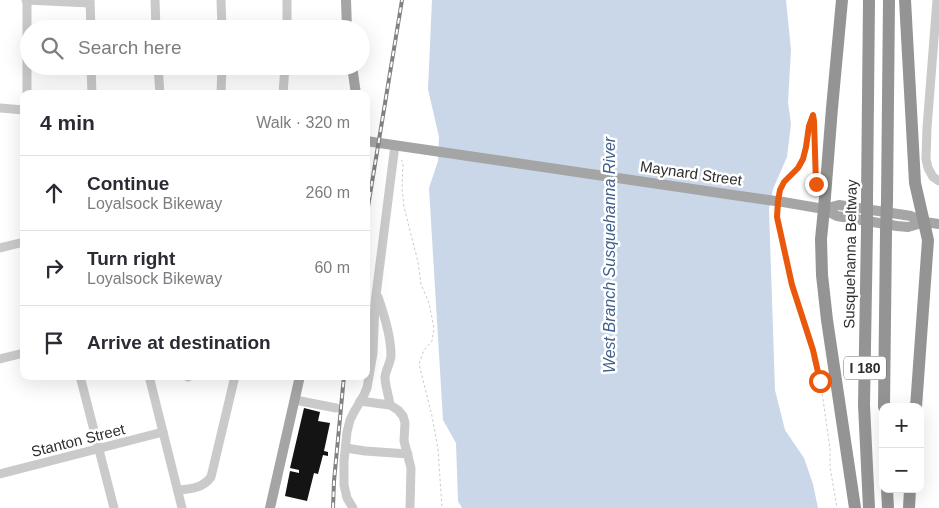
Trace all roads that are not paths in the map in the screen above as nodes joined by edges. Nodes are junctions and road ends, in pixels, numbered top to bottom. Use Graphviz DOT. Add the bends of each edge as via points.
graph roads {
  1 [pos="26,0"];
  2 [pos="155,0"];
  3 [pos="221,0"];
  4 [pos="287,0"];
  5 [pos="346,0"];
  6 [pos="842,0"];
  7 [pos="869,0"];
  8 [pos="889,0"];
  9 [pos="905,0"];
  10 [pos="937,0"];
  11 [pos="90,1"];
  12 [pos="26,20"];
  13 [pos="91,20"];
  14 [pos="156,20"];
  15 [pos="222,20"];
  16 [pos="287,20"];
  17 [pos="347,20"];
  18 [pos="27,75"];
  19 [pos="91,75"];
  20 [pos="159,75"];
  21 [pos="222,75"];
  22 [pos="284,75"];
  23 [pos="353,75"];
  24 [pos="27,90"];
  25 [pos="92,90"];
  26 [pos="160,90"];
  27 [pos="221,90"];
  28 [pos="283,90"];
  29 [pos="355,90"];
  30 [pos="0,108"];
  31 [pos="20,110"];
  32 [pos="370,142"];
  33 [pos="395,145"];
  34 [pos="939,182"];
  35 [pos="824,210"];
  36 [pos="925,222"];
  37 [pos="939,224"];
  38 [pos="20,243"];
  39 [pos="0,248"];
  40 [pos="376,292"];
  41 [pos="20,354"];
  42 [pos="0,359"];
  43 [pos="370,367"];
  44 [pos="81,380"];
  45 [pos="150,380"];
  46 [pos="233,380"];
  47 [pos="299,380"];
  48 [pos="368,380"];
  49 [pos="295,400"];
  50 [pos="360,402"];
  51 [pos="884,403"];
  52 [pos="916,403"];
  53 [pos="390,404"];
  54 [pos="345,410"];
  55 [pos="163,432"];
  56 [pos="99,448"];
  57 [pos="346,448"];
  58 [pos="408,454"];
  59 [pos="0,474"];
  60 [pos="178,490"];
  61 [pos="887,493"];
  62 [pos="910,493"];
  63 [pos="114,508"];
  64 [pos="182,508"];
  65 [pos="270,508"];
  66 [pos="353,508"];
  67 [pos="409,508"];
  68 [pos="855,508"];
  69 [pos="869,508"];
  70 [pos="888,508"];
  71 [pos="909,508"];
  1 -- 11 [label="street"];
  1 -- 12 [label="street"];
  2 -- 14 [label="street"];
  3 -- 15 [label="street"];
  4 -- 16 [label="street"];
  5 -- 17 [label="main road"];
  6 -- 35 [label="highway"];
  7 -- 69 [label="highway, Susquehanna Beltway / I 180, bridge" via="864,405"];
  8 -- 51 [label="highway, I 180, bridge"];
  9 -- 36 [label="highway" via="915,183"];
  10 -- 34 [label="street" via="926,159 928,168"];
  11 -- 13 [label="street"];
  18 -- 24 [label="street"];
  19 -- 25 [label="street"];
  20 -- 26 [label="street"];
  21 -- 27 [label="street"];
  22 -- 28 [label="street"];
  23 -- 29 [label="main road"];
  30 -- 31 [label="street"];
  32 -- 33 [label="main road, Maynard Street"];
  33 -- 35 [label="main road, Maynard Street, bridge"];
  33 -- 40 [label="street"];
  35 -- 36 [label="main road, Maynard Street" via="837,216 897,226 908,227"];
  35 -- 68 [label="highway" via="820,246 824,296"];
  36 -- 37 [label="main road, Maynard Street"];
  36 -- 52 [label="highway" via="928,240"];
  38 -- 39 [label="street"];
  40 -- 43 [label="street"];
  40 -- 53 [label="street" via="391,347 385,378"];
  41 -- 42 [label="street"];
  44 -- 56 [label="street"];
  45 -- 55 [label="street"];
  46 -- 60 [label="street" via="208,482"];
  47 -- 49 [label="main road"];
  48 -- 50 [label="street"];
  49 -- 54 [label="street"];
  49 -- 65 [label="main road"];
  50 -- 53 [label="street"];
  50 -- 54 [label="street"];
  53 -- 58 [label="street" via="403,416"];
  54 -- 57 [label="street" via="349,426"];
  55 -- 56 [label="street, Stanton Street"];
  55 -- 60 [label="street"];
  56 -- 59 [label="street, Stanton Street"];
  56 -- 63 [label="street"];
  57 -- 58 [label="street"];
  57 -- 66 [label="street" via="344,484"];
  58 -- 67 [label="street" via="411,468"];
  60 -- 64 [label="street"];
  61 -- 70 [label="highway"];
  62 -- 71 [label="highway"];
}
